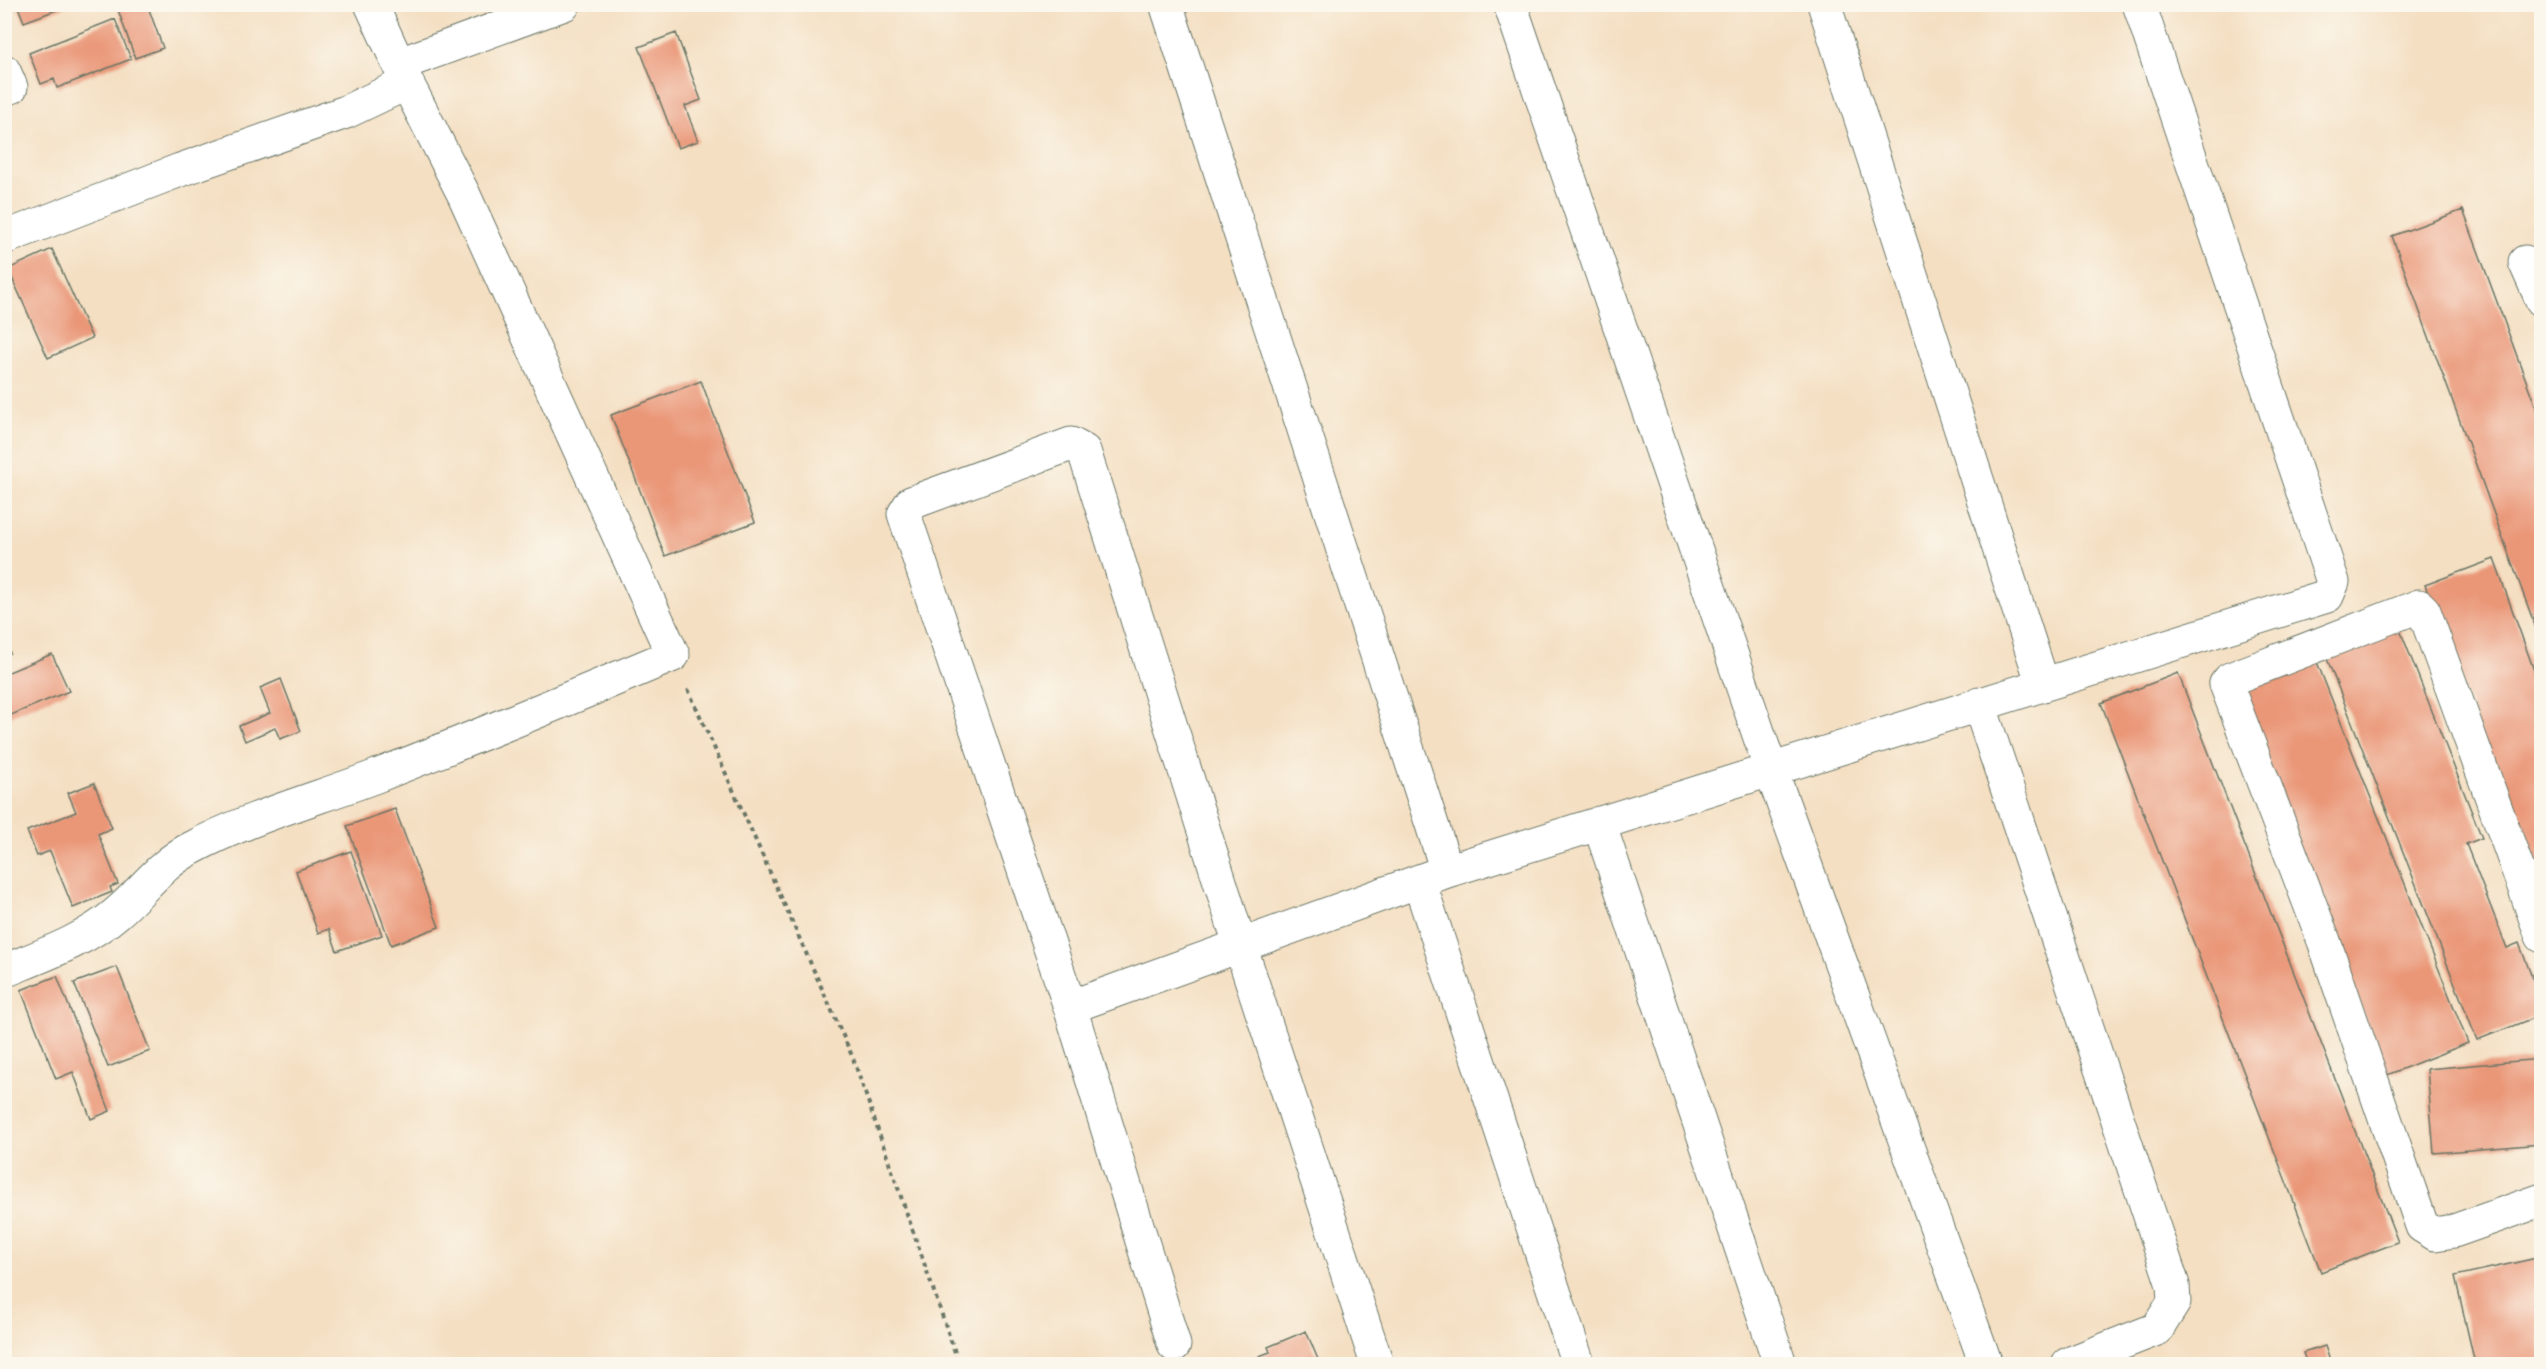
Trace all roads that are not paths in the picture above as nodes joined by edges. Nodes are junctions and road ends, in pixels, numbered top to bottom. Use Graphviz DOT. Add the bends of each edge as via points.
graph roads {
  1 [pos="371,4"];
  2 [pos="564,4"];
  3 [pos="1166,4"];
  4 [pos="1510,4"];
  5 [pos="1824,4"];
  6 [pos="2139,4"];
  7 [pos="403,74"];
  8 [pos="4,238"];
  9 [pos="2525,262"];
  10 [pos="2541,300"];
  11 [pos="2043,685"];
  12 [pos="1979,705"];
  13 [pos="1771,770"];
  14 [pos="1599,823"];
  15 [pos="1433,876"];
  16 [pos="2541,936"];
  17 [pos="1239,945"];
  18 [pos="5,969"];
  19 [pos="1070,1007"];
  20 [pos="2541,1200"];
  21 [pos="1174,1345"];
  22 [pos="1377,1365"];
  23 [pos="1578,1365"];
  24 [pos="1780,1365"];
  25 [pos="1986,1365"];
  26 [pos="2068,1365"];
  1 -- 7 [label="street"];
  2 -- 7 [label="street"];
  3 -- 15 [label="street"];
  4 -- 13 [label="street"];
  5 -- 11 [label="street"];
  6 -- 11 [label="street" via="2333,582 2327,596"];
  7 -- 8 [label="street" via="346,112"];
  7 -- 18 [label="street" via="464,195 673,655 483,735 259,817 191,848 162,866 117,913 85,936"];
  9 -- 10 [label="street"];
  11 -- 12 [label="street"];
  12 -- 13 [label="street"];
  12 -- 26 [label="street" via="2173,1285 2175,1302 2157,1329"];
  13 -- 14 [label="street"];
  13 -- 25 [label="street"];
  14 -- 15 [label="street"];
  14 -- 24 [label="street"];
  15 -- 17 [label="street"];
  15 -- 23 [label="street"];
  16 -- 20 [label="street" via="2420,606 2226,684 2324,941 2422,1226 2436,1234"];
  17 -- 19 [label="street"];
  17 -- 19 [label="street" via="1084,451 1071,444 911,503 904,514"];
  17 -- 22 [label="street"];
  19 -- 21 [label="street"];
}
